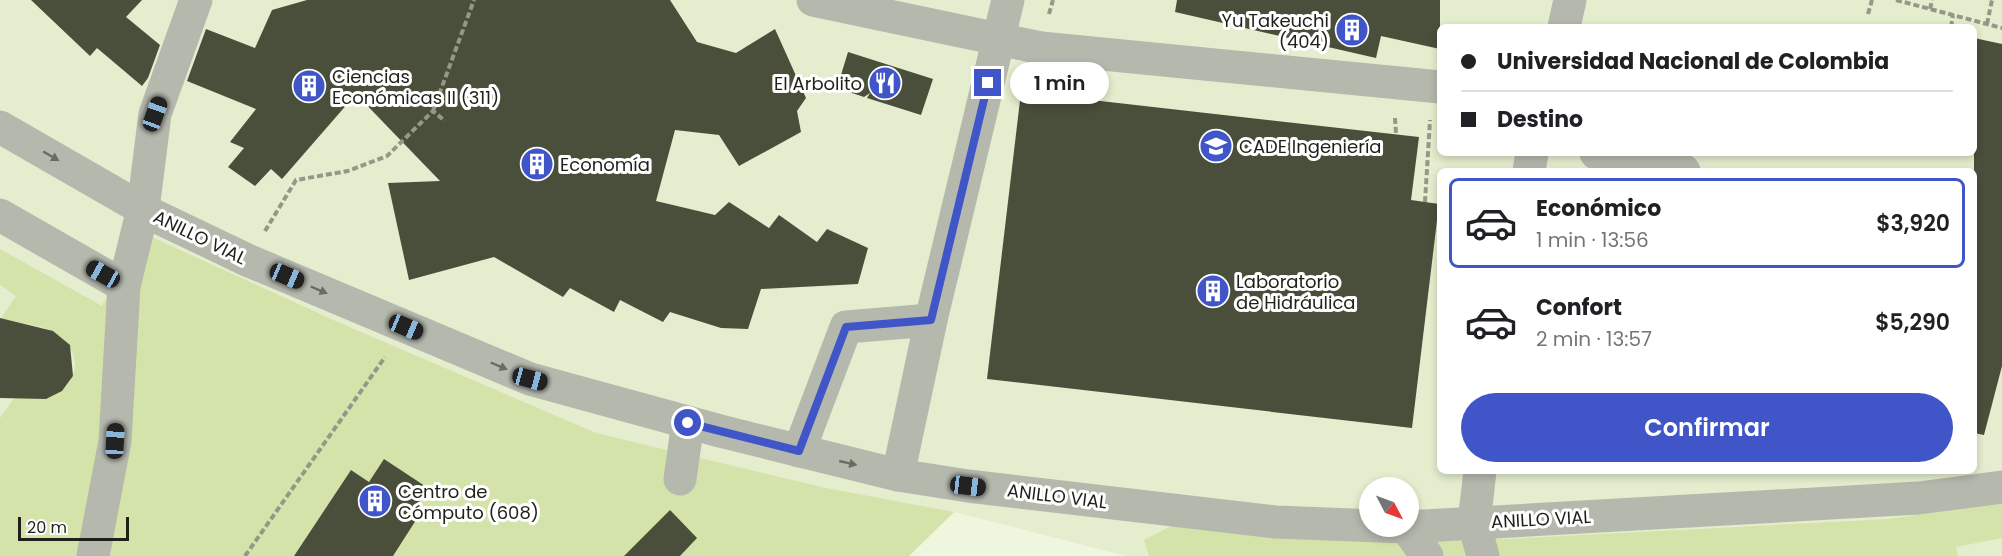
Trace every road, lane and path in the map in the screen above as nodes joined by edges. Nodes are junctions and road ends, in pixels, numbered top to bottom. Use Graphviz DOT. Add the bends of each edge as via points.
graph roads {
  1 [pos="196,0"];
  2 [pos="474,0"];
  3 [pos="813,0"];
  4 [pos="1008,0"];
  5 [pos="1570,0"];
  6 [pos="1872,0"];
  7 [pos="1896,0"];
  8 [pos="1932,0"];
  9 [pos="1992,0"];
  10 [pos="1929,9"];
  11 [pos="1868,14"];
  12 [pos="1953,15"];
  13 [pos="1565,24"];
  14 [pos="1952,24"];
  15 [pos="1987,24"];
  16 [pos="2002,27"];
  17 [pos="998,39"];
  18 [pos="1436,86"];
  19 [pos="433,111"];
  20 [pos="445,122"];
  21 [pos="3,137"];
  22 [pos="1611,156"];
  23 [pos="1669,168"];
  24 [pos="1425,202"];
  25 [pos="143,209"];
  26 [pos="0,215"];
  27 [pos="247,260"];
  28 [pos="124,286"];
  29 [pos="931,320"];
  30 [pos="406,327"];
  31 [pos="688,423"];
  32 [pos="799,451"];
  33 [pos="1480,474"];
  34 [pos="898,475"];
  35 [pos="680,479"];
  36 [pos="2002,487"];
  37 [pos="1474,523"];
  38 [pos="1359,525"];
  39 [pos="1419,526"];
  40 [pos="1413,537"];
  41 [pos="93,556"];
  42 [pos="245,556"];
  43 [pos="1427,556"];
  44 [pos="1483,556"];
  1 -- 25 [label="street" via="155,114"];
  2 -- 19 [label="path"];
  3 -- 17 [label="street"];
  4 -- 17 [label="street"];
  5 -- 13 [label="street"];
  6 -- 11 [label="path"];
  7 -- 10 [label="path"];
  8 -- 10 [label="path"];
  9 -- 15 [label="path"];
  10 -- 12 [label="path"];
  12 -- 14 [label="path"];
  12 -- 15 [label="path"];
  15 -- 16 [label="path"];
  17 -- 18 [label="street" via="1041,48"];
  17 -- 29 [label="street"];
  18 -- 24 [label="path"];
  19 -- 20 [label="path"];
  19 -- 27 [label="path" via="387,156 348,171 296,180"];
  21 -- 25 [label="street, ANILLO VIAL, one-way"];
  22 -- 23 [label="street"];
  25 -- 27 [label="street, ANILLO VIAL"];
  25 -- 28 [label="street"];
  26 -- 28 [label="street"];
  27 -- 30 [label="street, ANILLO VIAL, one-way"];
  28 -- 41 [label="street" via="115,441"];
  29 -- 32 [label="street" via="846,327"];
  29 -- 34 [label="street"];
  30 -- 31 [label="street, ANILLO VIAL, one-way" via="530,379"];
  30 -- 42 [label="path"];
  31 -- 32 [label="street, ANILLO VIAL"];
  31 -- 35 [label="street"];
  32 -- 34 [label="street, ANILLO VIAL, one-way"];
  33 -- 37 [label="street"];
  34 -- 38 [label="street, ANILLO VIAL" via="1275,522"];
  36 -- 37 [label="street, ANILLO VIAL" via="1919,498"];
  37 -- 39 [label="street, ANILLO VIAL"];
  37 -- 44 [label="street"];
  40 -- 43 [label="street"];
}
